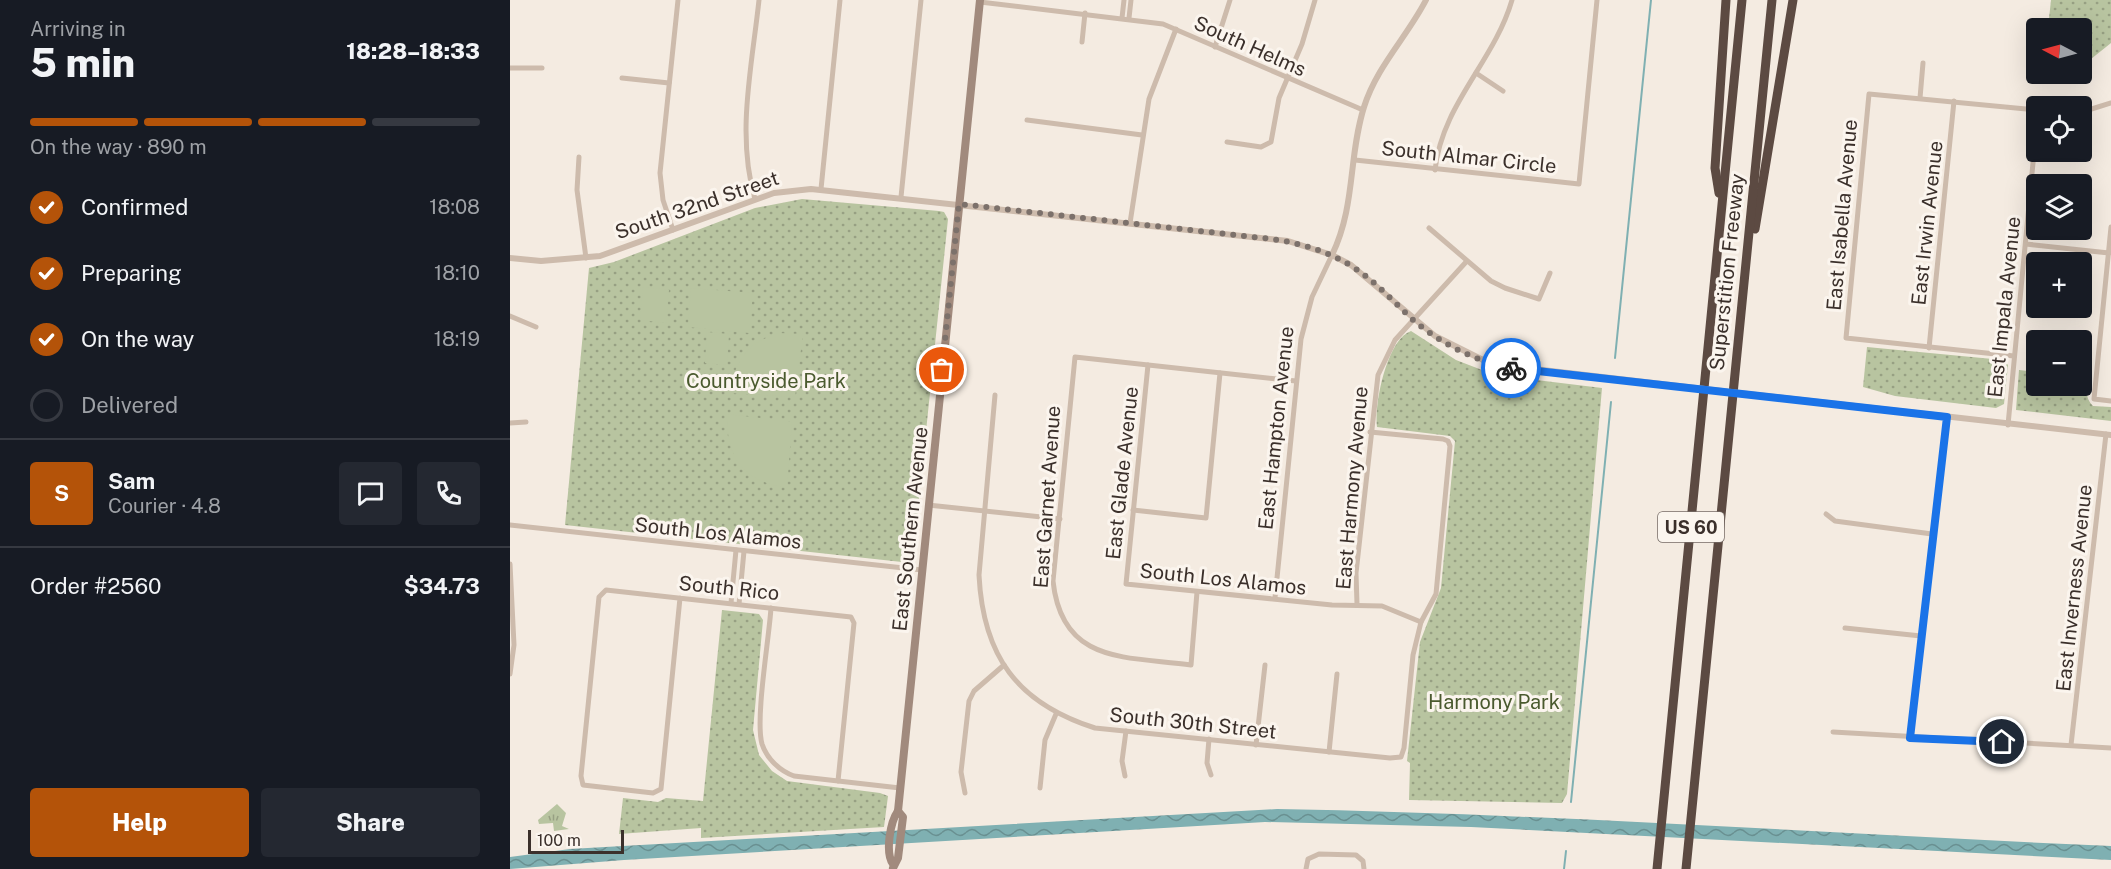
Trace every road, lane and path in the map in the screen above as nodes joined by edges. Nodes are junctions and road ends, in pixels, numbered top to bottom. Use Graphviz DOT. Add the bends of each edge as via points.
graph roads {
  1 [pos="678,0"];
  2 [pos="759,0"];
  3 [pos="840,0"];
  4 [pos="921,0"];
  5 [pos="1124,0"];
  6 [pos="1131,0"];
  7 [pos="1230,0"];
  8 [pos="1315,0"];
  9 [pos="1426,0"];
  10 [pos="1512,0"];
  11 [pos="1597,0"];
  12 [pos="1726,0"];
  13 [pos="1742,0"];
  14 [pos="1772,0"];
  15 [pos="1793,0"];
  16 [pos="980,1"];
  17 [pos="1085,13"];
  18 [pos="1122,18"];
  19 [pos="1129,18"];
  20 [pos="1176,29"];
  21 [pos="1082,42"];
  22 [pos="1215,47"];
  23 [pos="1923,63"];
  24 [pos="510,68"];
  25 [pos="542,68"];
  26 [pos="1476,73"];
  27 [pos="622,78"];
  28 [pos="1287,79"];
  29 [pos="669,83"];
  30 [pos="1503,91"];
  31 [pos="1920,98"];
  32 [pos="1954,101"];
  33 [pos="2111,104"];
  34 [pos="2092,109"];
  35 [pos="2026,110"];
  36 [pos="1363,111"];
  37 [pos="1026,120"];
  38 [pos="1142,135"];
  39 [pos="1227,142"];
  40 [pos="579,157"];
  41 [pos="1355,160"];
  42 [pos="2033,162"];
  43 [pos="1435,171"];
  44 [pos="821,189"];
  45 [pos="901,197"];
  46 [pos="755,199"];
  47 [pos="959,204"];
  48 [pos="1721,204"];
  49 [pos="1130,223"];
  50 [pos="2111,227"];
  51 [pos="1429,228"];
  52 [pos="673,230"];
  53 [pos="2026,244"];
  54 [pos="2109,253"];
  55 [pos="1332,255"];
  56 [pos="510,258"];
  57 [pos="586,258"];
  58 [pos="1466,262"];
  59 [pos="1550,273"];
  60 [pos="1742,313"];
  61 [pos="510,316"];
  62 [pos="1413,319"];
  63 [pos="536,327"];
  64 [pos="1929,348"];
  65 [pos="2014,356"];
  66 [pos="1148,365"];
  67 [pos="1220,373"];
  68 [pos="1296,381"];
  69 [pos="995,396"];
  70 [pos="2111,400"];
  71 [pos="1947,417"];
  72 [pos="526,422"];
  73 [pos="510,423"];
  74 [pos="2008,425"];
  75 [pos="1370,432"];
  76 [pos="2108,435"];
  77 [pos="928,505"];
  78 [pos="1133,510"];
  79 [pos="986,512"];
  80 [pos="1826,514"];
  81 [pos="1060,519"];
  82 [pos="510,525"];
  83 [pos="1932,534"];
  84 [pos="736,550"];
  85 [pos="744,551"];
  86 [pos="510,564"];
  87 [pos="922,570"];
  88 [pos="1126,584"];
  89 [pos="1197,592"];
  90 [pos="680,598"];
  91 [pos="1275,598"];
  92 [pos="731,603"];
  93 [pos="739,604"];
  94 [pos="1357,604"];
  95 [pos="771,608"];
  96 [pos="1421,622"];
  97 [pos="1845,628"];
  98 [pos="1921,636"];
  99 [pos="1004,664"];
  100 [pos="1265,665"];
  101 [pos="510,674"];
  102 [pos="1337,674"];
  103 [pos="967,687"];
  104 [pos="974,691"];
  105 [pos="1056,714"];
  106 [pos="1126,731"];
  107 [pos="1833,732"];
  108 [pos="1910,738"];
  109 [pos="1209,739"];
  110 [pos="1256,744"];
  111 [pos="2071,745"];
  112 [pos="2111,748"];
  113 [pos="1329,752"];
  114 [pos="1211,775"];
  115 [pos="1125,776"];
  116 [pos="838,781"];
  117 [pos="900,788"];
  118 [pos="1040,788"];
  119 [pos="965,793"];
  120 [pos="898,811"];
  121 [pos="1658,865"];
  122 [pos="1686,866"];
  123 [pos="893,867"];
  124 [pos="1364,868"];
  125 [pos="1306,869"];
  1 -- 29 [label="street"];
  2 -- 46 [label="street" via="745,143"];
  3 -- 44 [label="street"];
  4 -- 45 [label="street"];
  5 -- 18 [label="street"];
  6 -- 19 [label="street"];
  7 -- 22 [label="street"];
  8 -- 28 [label="street"];
  9 -- 36 [label="street, East Hampton Avenue" via="1383,64"];
  10 -- 26 [label="street" via="1505,24"];
  11 -- 43 [label="street, South Almar Circle" via="1579,184"];
  12 -- 48 [label="highway" via="1715,168"];
  13 -- 48 [label="highway, Superstition Freeway / US 60"];
  14 -- 60 [label="highway, Superstition Freeway / US 60"];
  15 -- 60 [label="highway"];
  16 -- 17 [label="street, South Helms"];
  16 -- 47 [label="main road, East Southern Avenue"];
  17 -- 18 [label="street, South Helms"];
  17 -- 21 [label="street"];
  18 -- 19 [label="street, South Helms"];
  19 -- 20 [label="street, South Helms"];
  20 -- 22 [label="street, South Helms"];
  20 -- 38 [label="street" via="1160,64"];
  22 -- 28 [label="street, South Helms"];
  23 -- 31 [label="street"];
  24 -- 25 [label="street"];
  26 -- 30 [label="street"];
  26 -- 43 [label="street" via="1447,120 1437,146"];
  27 -- 29 [label="street"];
  28 -- 36 [label="street, South Helms"];
  28 -- 39 [label="street" via="1269,144 1261,147"];
  29 -- 52 [label="street" via="661,187"];
  31 -- 32 [label="street"];
  31 -- 64 [label="street, East Isabella Avenue" via="1869,93 1846,338"];
  32 -- 35 [label="street"];
  32 -- 64 [label="street, East Irwin Avenue"];
  33 -- 34 [label="street"];
  36 -- 41 [label="street, East Hampton Avenue"];
  37 -- 38 [label="street"];
  38 -- 49 [label="street"];
  40 -- 57 [label="street" via="577,190"];
  41 -- 43 [label="street, South Almar Circle"];
  41 -- 55 [label="street, East Hampton Avenue" via="1348,214"];
  42 -- 53 [label="street, East Impala Avenue"];
  44 -- 45 [label="street, South 32nd Street"];
  44 -- 46 [label="street, South 32nd Street" via="774,193"];
  45 -- 47 [label="street, South 32nd Street"];
  46 -- 52 [label="street, South 32nd Street"];
  47 -- 49 [label="street, South 32nd Street"];
  47 -- 77 [label="main road, East Southern Avenue"];
  48 -- 121 [label="highway, Superstition Freeway / US 60"];
  49 -- 55 [label="street, South 32nd Street" via="1288,241"];
  50 -- 54 [label="street"];
  51 -- 58 [label="street"];
  52 -- 57 [label="street, South 32nd Street"];
  53 -- 54 [label="street"];
  53 -- 65 [label="street, East Impala Avenue"];
  54 -- 70 [label="street" via="2094,399"];
  55 -- 62 [label="street, South 32nd Street" via="1365,275"];
  55 -- 68 [label="street, East Hampton Avenue" via="1305,318"];
  56 -- 57 [label="street, South 32nd Street"];
  58 -- 59 [label="street" via="1505,288 1539,299"];
  58 -- 62 [label="street, East Harmony Avenue"];
  60 -- 122 [label="highway, Superstition Freeway / US 60"];
  61 -- 63 [label="street"];
  62 -- 71 [label="street, South 32nd Street, bridge" via="1453,347 1491,364"];
  62 -- 75 [label="street, East Harmony Avenue" via="1395,340 1378,375"];
  64 -- 65 [label="street"];
  65 -- 74 [label="street, East Impala Avenue"];
  66 -- 67 [label="street"];
  66 -- 78 [label="street, East Glade Avenue"];
  66 -- 81 [label="street, East Garnet Avenue" via="1075,357"];
  67 -- 68 [label="street"];
  67 -- 78 [label="street" via="1206,518"];
  68 -- 91 [label="street, East Hampton Avenue"];
  69 -- 79 [label="street, South 30th Street"];
  71 -- 74 [label="street, South 32nd Street"];
  71 -- 83 [label="street"];
  72 -- 73 [label="street"];
  74 -- 76 [label="street, South 32nd Street"];
  75 -- 94 [label="street, East Harmony Avenue" via="1356,573"];
  75 -- 96 [label="street" via="1448,441 1450,446 1436,594"];
  76 -- 111 [label="street, East Inverness Avenue"];
  77 -- 79 [label="street"];
  77 -- 87 [label="main road, East Southern Avenue"];
  78 -- 88 [label="street, East Glade Avenue"];
  79 -- 81 [label="street"];
  79 -- 99 [label="street, South 30th Street" via="980,597 986,630"];
  80 -- 83 [label="street" via="1835,521"];
  81 -- 89 [label="street, East Garnet Avenue" via="1053,582 1055,601 1063,620 1087,646 1103,654 1191,665"];
  82 -- 84 [label="street, South Los Alamos"];
  83 -- 98 [label="street"];
  84 -- 85 [label="street, South Los Alamos"];
  84 -- 92 [label="street"];
  85 -- 87 [label="street, South Los Alamos"];
  85 -- 93 [label="street"];
  86 -- 101 [label="street" via="514,645"];
  87 -- 117 [label="main road, East Southern Avenue"];
  88 -- 89 [label="street, South Los Alamos"];
  89 -- 91 [label="street, South Los Alamos"];
  90 -- 90 [label="street, South Rico" via="662,787 659,792 583,785 580,776 599,597 603,591"];
  90 -- 92 [label="street, South Rico"];
  91 -- 94 [label="street, South Los Alamos"];
  92 -- 93 [label="street, South Rico"];
  93 -- 95 [label="street, South Rico"];
  94 -- 96 [label="street, South Los Alamos" via="1382,606"];
  95 -- 116 [label="street" via="760,728 762,744 780,769 794,776"];
  95 -- 116 [label="street, South Rico" via="851,617 854,622"];
  96 -- 113 [label="street, South 30th Street" via="1401,757"];
  97 -- 98 [label="street"];
  98 -- 108 [label="street"];
  99 -- 104 [label="street"];
  99 -- 105 [label="street, South 30th Street" via="1033,697"];
  100 -- 110 [label="street"];
  102 -- 113 [label="street"];
  103 -- 104 [label="street"];
  104 -- 119 [label="street" via="966,713 961,772"];
  105 -- 106 [label="street, South 30th Street" via="1095,728"];
  105 -- 118 [label="street" via="1045,740"];
  106 -- 109 [label="street, South 30th Street"];
  106 -- 115 [label="street" via="1122,761"];
  107 -- 108 [label="street"];
  108 -- 111 [label="street"];
  109 -- 110 [label="street, South 30th Street"];
  109 -- 114 [label="street" via="1207,763"];
  110 -- 113 [label="street, South 30th Street"];
  111 -- 112 [label="street"];
  116 -- 117 [label="street"];
  117 -- 120 [label="main road, East Southern Avenue"];
  120 -- 123 [label="main road, East Southern Avenue" via="893,817 890,846"];
  120 -- 123 [label="main road, East Southern Avenue" via="903,817 898,858"];
  124 -- 125 [label="street" via="1356,855 1319,854 1310,856"];
}
